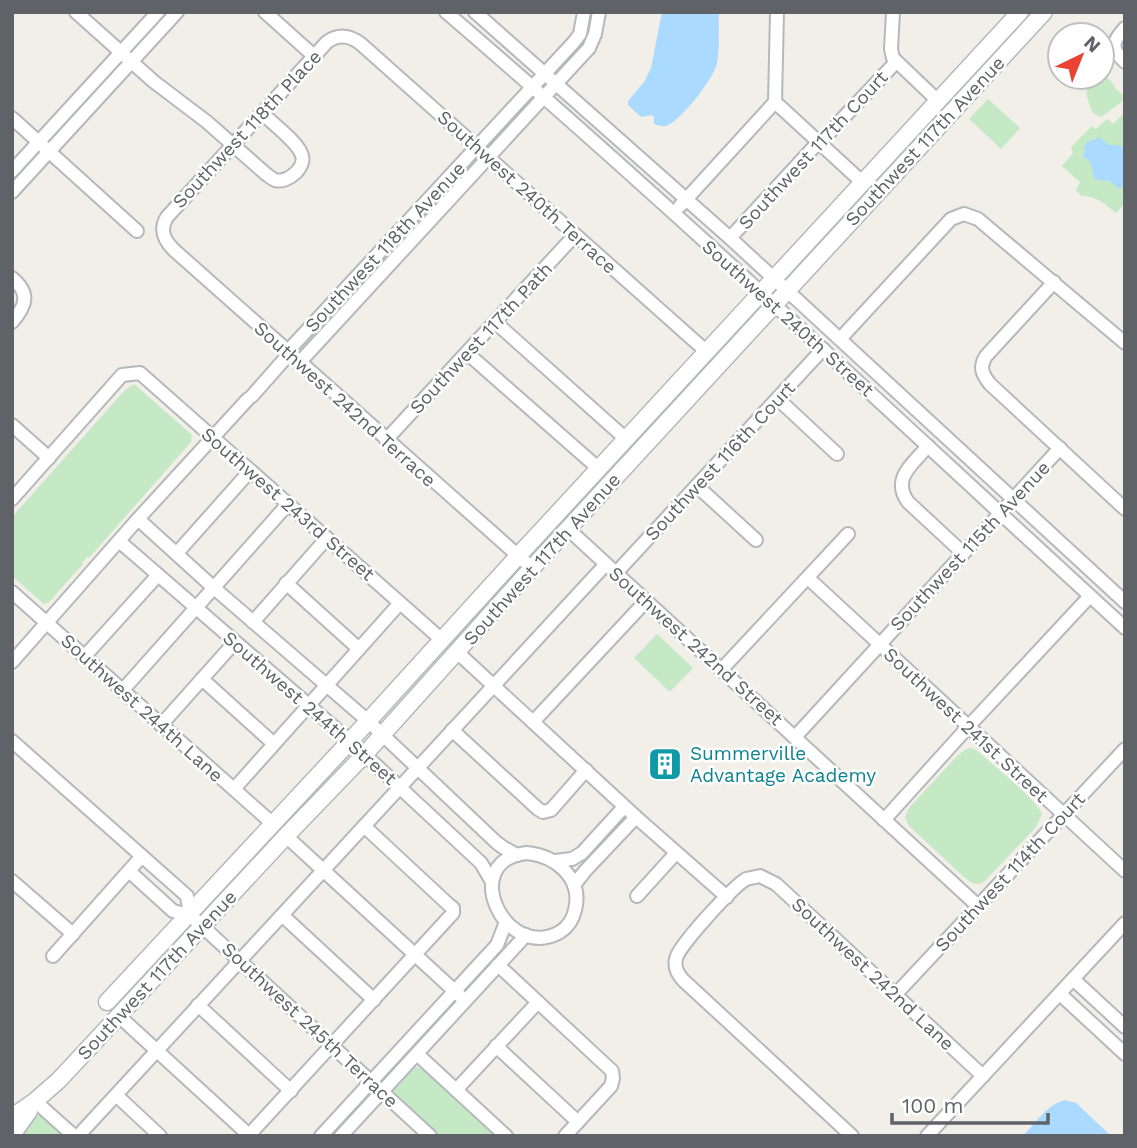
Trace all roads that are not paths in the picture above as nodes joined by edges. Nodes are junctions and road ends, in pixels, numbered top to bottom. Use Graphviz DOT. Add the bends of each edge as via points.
graph roads {
  1 [pos="76,12"];
  2 [pos="158,12"];
  3 [pos="177,12"];
  4 [pos="265,12"];
  5 [pos="446,12"];
  6 [pos="475,12"];
  7 [pos="584,12"];
  8 [pos="599,12"];
  9 [pos="777,12"];
  10 [pos="892,12"];
  11 [pos="1020,12"];
  12 [pos="1044,12"];
  13 [pos="1125,28"];
  14 [pos="345,36"];
  15 [pos="314,56"];
  16 [pos="126,57"];
  17 [pos="896,62"];
  18 [pos="1125,62"];
  19 [pos="545,74"];
  20 [pos="556,83"];
  21 [pos="533,87"];
  22 [pos="544,96"];
  23 [pos="937,100"];
  24 [pos="775,102"];
  25 [pos="261,113"];
  26 [pos="12,118"];
  27 [pos="39,142"];
  28 [pos="819,142"];
  29 [pos="233,145"];
  30 [pos="476,148"];
  31 [pos="49,152"];
  32 [pos="487,158"];
  33 [pos="12,171"];
  34 [pos="862,182"];
  35 [pos="12,192"];
  36 [pos="685,200"];
  37 [pos="673,214"];
  38 [pos="137,231"];
  39 [pos="163,235"];
  40 [pos="575,235"];
  41 [pos="730,238"];
  42 [pos="12,278"];
  43 [pos="774,278"];
  44 [pos="1054,282"];
  45 [pos="787,290"];
  46 [pos="760,293"];
  47 [pos="774,305"];
  48 [pos="12,322"];
  49 [pos="495,323"];
  50 [pos="840,339"];
  51 [pos="1125,343"];
  52 [pos="824,349"];
  53 [pos="707,352"];
  54 [pos="467,353"];
  55 [pos="292,356"];
  56 [pos="778,399"];
  57 [pos="12,425"];
  58 [pos="212,437"];
  59 [pos="626,439"];
  60 [pos="386,440"];
  61 [pos="928,446"];
  62 [pos="1060,448"];
  63 [pos="836,454"];
  64 [pos="49,458"];
  65 [pos="598,468"];
  66 [pos="250,471"];
  67 [pos="697,486"];
  68 [pos="1013,498"];
  69 [pos="12,499"];
  70 [pos="288,504"];
  71 [pos="1124,508"];
  72 [pos="1000,513"];
  73 [pos="138,519"];
  74 [pos="568,529"];
  75 [pos="848,534"];
  76 [pos="327,538"];
  77 [pos="756,540"];
  78 [pos="119,541"];
  79 [pos="177,553"];
  80 [pos="963,553"];
  81 [pos="518,556"];
  82 [pos="606,564"];
  83 [pos="532,569"];
  84 [pos="616,573"];
  85 [pos="158,575"];
  86 [pos="808,578"];
  87 [pos="286,583"];
  88 [pos="214,587"];
  89 [pos="12,592"];
  90 [pos="1090,596"];
  91 [pos="646,601"];
  92 [pos="1125,602"];
  93 [pos="400,603"];
  94 [pos="196,608"];
  95 [pos="253,622"];
  96 [pos="46,623"];
  97 [pos="1125,628"];
  98 [pos="442,640"];
  99 [pos="235,642"];
  100 [pos="879,644"];
  101 [pos="359,649"];
  102 [pos="457,652"];
  103 [pos="84,657"];
  104 [pos="12,662"];
  105 [pos="722,669"];
  106 [pos="202,679"];
  107 [pos="328,684"];
  108 [pos="494,686"];
  109 [pos="122,691"];
  110 [pos="307,707"];
  111 [pos="368,721"];
  112 [pos="533,722"];
  113 [pos="161,725"];
  114 [pos="968,727"];
  115 [pos="453,730"];
  116 [pos="382,734"];
  117 [pos="795,737"];
  118 [pos="12,741"];
  119 [pos="350,741"];
  120 [pos="274,744"];
  121 [pos="1125,749"];
  122 [pos="365,754"];
  123 [pos="417,769"];
  124 [pos="586,771"];
  125 [pos="400,787"];
  126 [pos="234,789"];
  127 [pos="624,807"];
  128 [pos="1063,815"];
  129 [pos="636,817"];
  130 [pos="884,820"];
  131 [pos="272,824"];
  132 [pos="364,826"];
  133 [pos="286,835"];
  134 [pos="676,853"];
  135 [pos="517,855"];
  136 [pos="142,856"];
  137 [pos="555,861"];
  138 [pos="323,870"];
  139 [pos="1125,871"];
  140 [pos="128,872"];
  141 [pos="12,881"];
  142 [pos="492,882"];
  143 [pos="575,885"];
  144 [pos="637,896"];
  145 [pos="727,897"];
  146 [pos="978,906"];
  147 [pos="190,915"];
  148 [pos="282,915"];
  149 [pos="506,922"];
  150 [pos="1125,923"];
  151 [pos="202,926"];
  152 [pos="73,934"];
  153 [pos="526,935"];
  154 [pos="415,955"];
  155 [pos="53,956"];
  156 [pos="240,960"];
  157 [pos="498,965"];
  158 [pos="1073,979"];
  159 [pos="454,991"];
  160 [pos="1060,994"];
  161 [pos="895,995"];
  162 [pos="374,1000"];
  163 [pos="465,1001"];
  164 [pos="107,1002"];
  165 [pos="538,1002"];
  166 [pos="198,1005"];
  167 [pos="119,1016"];
  168 [pos="1125,1027"];
  169 [pos="332,1045"];
  170 [pos="496,1046"];
  171 [pos="158,1050"];
  172 [pos="416,1054"];
  173 [pos="1125,1054"];
  174 [pos="983,1076"];
  175 [pos="371,1081"];
  176 [pos="456,1090"];
  177 [pos="291,1091"];
  178 [pos="384,1094"];
  179 [pos="116,1095"];
  180 [pos="35,1101"];
  181 [pos="12,1117"];
  182 [pos="578,1122"];
  183 [pos="422,1133"];
  184 [pos="12,1135"];
  185 [pos="246,1135"];
  186 [pos="76,1136"];
  187 [pos="160,1136"];
  188 [pos="321,1136"];
  189 [pos="341,1136"];
  190 [pos="506,1136"];
  191 [pos="565,1136"];
  192 [pos="852,1136"];
  193 [pos="927,1136"];
  1 -- 16 [label="street"];
  2 -- 16 [label="street"];
  3 -- 16 [label="street"];
  4 -- 15 [label="street"];
  5 -- 21 [label="street, Southwest 240th Street"];
  6 -- 19 [label="street, Southwest 240th Street"];
  7 -- 19 [label="street, Southwest 118th Avenue" via="578,37"];
  8 -- 20 [label="street, Southwest 118th Avenue" via="591,45"];
  9 -- 24 [label="street"];
  10 -- 17 [label="street" via="891,49"];
  11 -- 23 [label="street, Southwest 117th Avenue"];
  12 -- 45 [label="street, Southwest 117th Avenue"];
  13 -- 18 [label="street" via="1114,44"];
  14 -- 15 [label="street, Southwest 118th Place" via="329,40"];
  14 -- 30 [label="street, Southwest 240th Terrace" via="361,44"];
  15 -- 25 [label="street, Southwest 118th Place"];
  16 -- 27 [label="street"];
  16 -- 29 [label="street"];
  16 -- 31 [label="street"];
  17 -- 23 [label="street"];
  17 -- 28 [label="street, Southwest 117th Court"];
  19 -- 20 [label="street, Southwest 240th Street"];
  19 -- 21 [label="street, Southwest 118th Avenue"];
  20 -- 22 [label="street, Southwest 118th Avenue"];
  20 -- 36 [label="street, Southwest 240th Street"];
  21 -- 22 [label="street, Southwest 240th Street"];
  21 -- 30 [label="street, Southwest 118th Avenue"];
  22 -- 32 [label="street, Southwest 118th Avenue"];
  22 -- 37 [label="street, Southwest 240th Street"];
  23 -- 34 [label="street, Southwest 117th Avenue"];
  24 -- 28 [label="street"];
  24 -- 36 [label="street"];
  25 -- 29 [label="street, Southwest 118th Place"];
  25 -- 29 [label="street" via="302,153 295,172 274,180"];
  26 -- 27 [label="street"];
  27 -- 31 [label="street"];
  27 -- 33 [label="street"];
  28 -- 34 [label="street"];
  28 -- 41 [label="street, Southwest 117th Court"];
  29 -- 39 [label="street, Southwest 118th Place" via="167,216"];
  30 -- 32 [label="street, Southwest 240th Terrace"];
  30 -- 55 [label="street, Southwest 118th Avenue"];
  31 -- 35 [label="street"];
  31 -- 38 [label="street"];
  32 -- 40 [label="street, Southwest 240th Terrace"];
  32 -- 55 [label="street, Southwest 118th Avenue"];
  34 -- 43 [label="street, Southwest 117th Avenue"];
  36 -- 37 [label="street"];
  36 -- 41 [label="street, Southwest 240th Street"];
  37 -- 46 [label="street, Southwest 240th Street"];
  39 -- 55 [label="street, Southwest 242nd Terrace" via="166,243"];
  40 -- 49 [label="street, Southwest 117th Path"];
  40 -- 53 [label="street, Southwest 240th Terrace"];
  41 -- 43 [label="street, Southwest 240th Street"];
  42 -- 48 [label="street" via="24,297 23,309"];
  43 -- 45 [label="street, Southwest 240th Street"];
  43 -- 46 [label="street, Southwest 117th Avenue"];
  44 -- 50 [label="street" via="978,219 960,215 951,219"];
  44 -- 51 [label="street"];
  44 -- 62 [label="street" via="982,365 990,384"];
  45 -- 47 [label="street, Southwest 117th Avenue"];
  45 -- 50 [label="street, Southwest 240th Street"];
  46 -- 47 [label="street, Southwest 240th Street"];
  46 -- 53 [label="street, Southwest 117th Avenue"];
  47 -- 52 [label="street, Southwest 240th Street"];
  47 -- 74 [label="street, Southwest 117th Avenue"];
  49 -- 54 [label="street, Southwest 117th Path"];
  49 -- 59 [label="street"];
  50 -- 68 [label="street, Southwest 240th Street"];
  52 -- 56 [label="street, Southwest 116th Court"];
  52 -- 61 [label="street, Southwest 240th Street"];
  53 -- 59 [label="street, Southwest 117th Avenue"];
  54 -- 60 [label="street, Southwest 117th Path"];
  54 -- 65 [label="street"];
  55 -- 58 [label="street"];
  55 -- 60 [label="street, Southwest 242nd Terrace"];
  56 -- 63 [label="street"];
  56 -- 67 [label="street, Southwest 116th Court"];
  57 -- 64 [label="street"];
  58 -- 64 [label="street, Southwest 243rd Street" via="141,374 131,373 122,375"];
  58 -- 66 [label="street, Southwest 243rd Street"];
  58 -- 73 [label="street"];
  59 -- 65 [label="street, Southwest 117th Avenue"];
  60 -- 81 [label="street, Southwest 242nd Terrace"];
  61 -- 72 [label="street, Southwest 240th Street"];
  61 -- 80 [label="street" via="902,478 901,489 908,502"];
  62 -- 68 [label="street, Southwest 115th Avenue"];
  62 -- 71 [label="street"];
  64 -- 69 [label="street"];
  65 -- 81 [label="street, Southwest 117th Avenue"];
  66 -- 70 [label="street, Southwest 243rd Street"];
  66 -- 79 [label="street"];
  67 -- 77 [label="street"];
  67 -- 84 [label="street, Southwest 116th Court"];
  68 -- 72 [label="street, Southwest 115th Avenue"];
  68 -- 92 [label="street, Southwest 240th Street"];
  70 -- 76 [label="street, Southwest 243rd Street"];
  70 -- 88 [label="street"];
  72 -- 80 [label="street, Southwest 115th Avenue"];
  72 -- 90 [label="street, Southwest 240th Street"];
  73 -- 78 [label="street"];
  73 -- 79 [label="street, Southwest 244th Street"];
  74 -- 82 [label="street, Southwest 242nd Street"];
  74 -- 83 [label="street, Southwest 117th Avenue"];
  75 -- 86 [label="street"];
  76 -- 87 [label="street"];
  76 -- 93 [label="street, Southwest 243rd Street"];
  78 -- 85 [label="street, Southwest 244th Street"];
  78 -- 96 [label="street"];
  79 -- 88 [label="street, Southwest 244th Street"];
  80 -- 100 [label="street, Southwest 115th Avenue"];
  81 -- 83 [label="street, Southwest 242nd Terrace"];
  81 -- 98 [label="street, Southwest 117th Avenue"];
  82 -- 84 [label="street, Southwest 242nd Street"];
  82 -- 108 [label="street"];
  83 -- 102 [label="street, Southwest 117th Avenue"];
  84 -- 91 [label="street, Southwest 242nd Street"];
  85 -- 94 [label="street, Southwest 244th Street"];
  85 -- 103 [label="street"];
  86 -- 100 [label="street, Southwest 241st Street"];
  86 -- 105 [label="street"];
  87 -- 95 [label="street"];
  87 -- 101 [label="street"];
  88 -- 94 [label="street"];
  88 -- 95 [label="street, Southwest 244th Street"];
  89 -- 96 [label="street, Southwest 244th Lane"];
  90 -- 97 [label="street, Southwest 240th Street"];
  90 -- 114 [label="street"];
  91 -- 105 [label="street, Southwest 242nd Street"];
  91 -- 112 [label="street"];
  93 -- 98 [label="street, Southwest 243rd Street"];
  93 -- 101 [label="street"];
  94 -- 99 [label="street, Southwest 244th Street"];
  94 -- 109 [label="street"];
  95 -- 107 [label="street, Southwest 244th Street"];
  96 -- 103 [label="street, Southwest 244th Lane"];
  96 -- 104 [label="street"];
  98 -- 111 [label="street, Southwest 117th Avenue"];
  99 -- 106 [label="street"];
  99 -- 110 [label="street, Southwest 244th Street"];
  100 -- 114 [label="street, Southwest 241st Street"];
  100 -- 117 [label="street, Southwest 115th Avenue"];
  101 -- 107 [label="street"];
  102 -- 108 [label="street"];
  102 -- 116 [label="street, Southwest 117th Avenue"];
  103 -- 109 [label="street, Southwest 244th Lane"];
  105 -- 117 [label="street, Southwest 242nd Street"];
  106 -- 113 [label="street"];
  106 -- 120 [label="street"];
  107 -- 110 [label="street"];
  107 -- 111 [label="street, Southwest 244th Street"];
  108 -- 112 [label="street"];
  108 -- 115 [label="street"];
  109 -- 113 [label="street, Southwest 244th Lane"];
  110 -- 119 [label="street, Southwest 244th Street"];
  110 -- 120 [label="street"];
  111 -- 116 [label="street, Southwest 244th Street"];
  111 -- 119 [label="street, Southwest 117th Avenue"];
  112 -- 124 [label="street"];
  113 -- 126 [label="street, Southwest 244th Lane"];
  114 -- 128 [label="street, Southwest 241st Street"];
  114 -- 130 [label="street"];
  115 -- 123 [label="street"];
  115 -- 124 [label="street" via="543,812"];
  116 -- 122 [label="street, Southwest 117th Avenue"];
  116 -- 123 [label="street, Southwest 244th Street"];
  117 -- 130 [label="street, Southwest 242nd Street"];
  118 -- 136 [label="street"];
  119 -- 122 [label="street, Southwest 244th Street"];
  119 -- 131 [label="street, Southwest 117th Avenue"];
  120 -- 126 [label="street"];
  121 -- 128 [label="street, Southwest 114th Court"];
  122 -- 125 [label="street, Southwest 244th Street"];
  122 -- 133 [label="street, Southwest 117th Avenue"];
  123 -- 125 [label="street"];
  123 -- 135 [label="street, Southwest 244th Street" via="497,843"];
  124 -- 127 [label="street"];
  125 -- 132 [label="street"];
  125 -- 142 [label="street, Southwest 244th Street" via="481,863"];
  126 -- 131 [label="street, Southwest 244th Lane"];
  127 -- 129 [label="street"];
  127 -- 137 [label="street" via="582,853"];
  128 -- 139 [label="street, Southwest 241st Street"];
  128 -- 146 [label="street, Southwest 114th Court"];
  129 -- 134 [label="street"];
  129 -- 143 [label="street"];
  130 -- 146 [label="street, Southwest 242nd Street"];
  131 -- 147 [label="street, Southwest 117th Avenue"];
  132 -- 138 [label="street"];
  132 -- 154 [label="street" via="453,911"];
  133 -- 138 [label="street"];
  133 -- 151 [label="street, Southwest 117th Avenue"];
  134 -- 144 [label="street"];
  134 -- 145 [label="street"];
  135 -- 137 [label="street" via="536,854"];
  135 -- 142 [label="street" via="502,862"];
  136 -- 140 [label="street"];
  136 -- 147 [label="street" via="187,896"];
  137 -- 143 [label="street"];
  138 -- 148 [label="street"];
  138 -- 154 [label="street"];
  140 -- 147 [label="street" via="173,911"];
  140 -- 152 [label="street"];
  141 -- 152 [label="street"];
  142 -- 149 [label="street" via="495,905"];
  143 -- 153 [label="street" via="577,904 569,924 550,936"];
  145 -- 161 [label="street, Southwest 242nd Lane" via="750,877 760,876 776,884"];
  145 -- 192 [label="street" via="684,942 676,968 683,980"];
  146 -- 161 [label="street, Southwest 114th Court"];
  147 -- 151 [label="street, Southwest 245th Terrace"];
  147 -- 164 [label="street, Southwest 117th Avenue"];
  148 -- 156 [label="street"];
  148 -- 162 [label="street"];
  149 -- 153 [label="street"];
  149 -- 159 [label="street" via="497,945"];
  150 -- 158 [label="street"];
  151 -- 156 [label="street, Southwest 245th Terrace"];
  151 -- 167 [label="street, Southwest 117th Avenue"];
  152 -- 155 [label="street"];
  153 -- 157 [label="street"];
  154 -- 159 [label="street"];
  154 -- 162 [label="street"];
  156 -- 166 [label="street"];
  156 -- 169 [label="street, Southwest 245th Terrace"];
  157 -- 163 [label="street"];
  157 -- 165 [label="street"];
  158 -- 160 [label="street"];
  158 -- 168 [label="street"];
  159 -- 163 [label="street"];
  159 -- 175 [label="street"];
  160 -- 173 [label="street"];
  160 -- 174 [label="street"];
  161 -- 174 [label="street, Southwest 242nd Lane"];
  162 -- 169 [label="street"];
  163 -- 172 [label="street"];
  165 -- 170 [label="street"];
  165 -- 182 [label="street" via="612,1073 610,1087"];
  166 -- 171 [label="street"];
  166 -- 177 [label="street"];
  167 -- 171 [label="street"];
  167 -- 180 [label="street, Southwest 117th Avenue"];
  169 -- 175 [label="street, Southwest 245th Terrace"];
  169 -- 177 [label="street"];
  170 -- 176 [label="street"];
  170 -- 182 [label="street"];
  171 -- 179 [label="street"];
  171 -- 185 [label="street"];
  172 -- 176 [label="street"];
  172 -- 178 [label="street"];
  174 -- 193 [label="street"];
  175 -- 178 [label="street, Southwest 245th Terrace"];
  175 -- 188 [label="street"];
  176 -- 190 [label="street"];
  177 -- 185 [label="street"];
  178 -- 183 [label="street, Southwest 245th Terrace"];
  178 -- 189 [label="street"];
  179 -- 186 [label="street"];
  179 -- 187 [label="street"];
  180 -- 181 [label="street, Southwest 117th Avenue"];
  180 -- 184 [label="street, Southwest 117th Avenue"];
  180 -- 186 [label="street"];
  182 -- 191 [label="street"];
}
